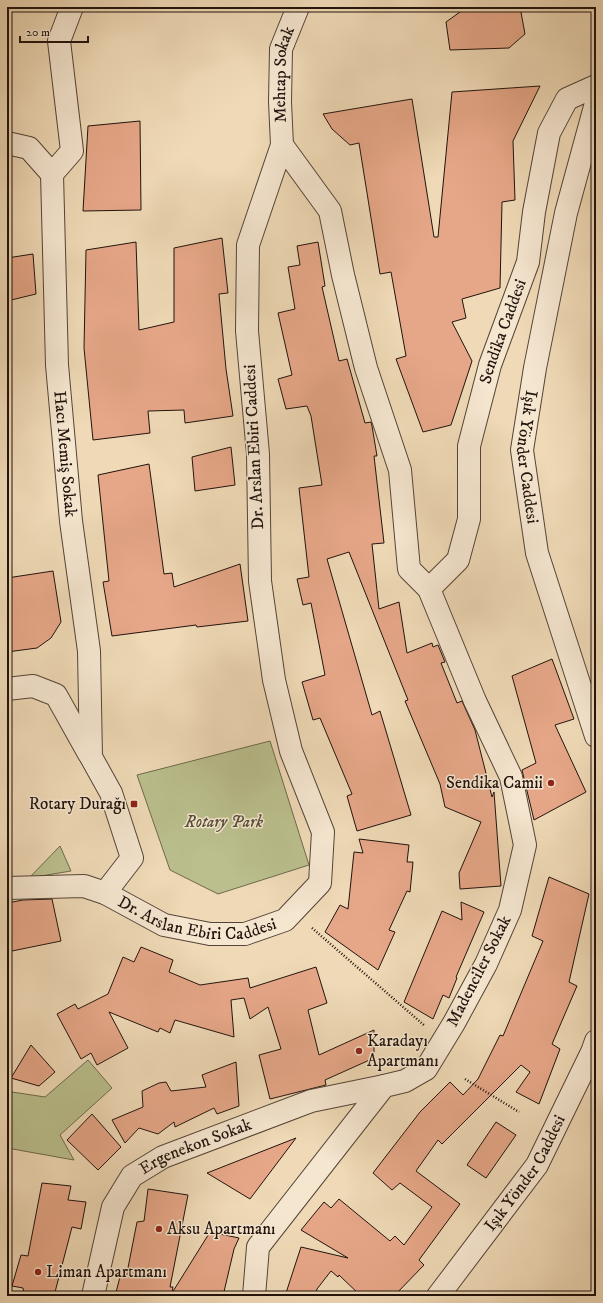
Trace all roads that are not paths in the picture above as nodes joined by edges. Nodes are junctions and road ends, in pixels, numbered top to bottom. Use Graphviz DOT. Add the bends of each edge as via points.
graph roads {
  1 [pos="72,7"];
  2 [pos="82,7"];
  3 [pos="298,7"];
  4 [pos="59,42"];
  5 [pos="596,86"];
  6 [pos="596,103"];
  7 [pos="7,143"];
  8 [pos="282,145"];
  9 [pos="52,174"];
  10 [pos="429,589"];
  11 [pos="7,689"];
  12 [pos="596,736"];
  13 [pos="91,757"];
  14 [pos="7,888"];
  15 [pos="105,892"];
  16 [pos="596,1041"];
  17 [pos="384,1086"];
  18 [pos="93,1296"];
  19 [pos="254,1296"];
  20 [pos="438,1296"];
  1 -- 4 [label="street"];
  2 -- 4 [label="street"];
  3 -- 8 [label="street, Mehtap Sokak" via="280,49"];
  4 -- 9 [label="street" via="72,151"];
  5 -- 10 [label="street, Sendika Caddesi" via="567,99 549,133 534,212 528,262 490,366 469,446 469,519 458,560"];
  6 -- 12 [label="street, Işık Yönder Caddesi" via="566,213 535,368 522,450 537,553"];
  7 -- 9 [label="street" via="29,148"];
  8 -- 10 [label="street" via="330,211 342,275 366,368 400,470 409,569"];
  8 -- 15 [label="street, Dr. Arslan Ebiri Caddesi" via="248,245 247,331 258,454 260,581 274,680 291,751 323,832 320,884 285,920 245,934 210,934 164,925"];
  9 -- 13 [label="street, Hacı Memiş Sokak" via="57,365 71,521 89,651"];
  10 -- 17 [label="street, Madenciler Sokak" via="475,701 511,777 525,846 510,910 486,964 454,1023 426,1069 405,1081"];
  11 -- 13 [label="street" via="33,686 56,696"];
  13 -- 15 [label="street, Hacı Memiş Sokak" via="111,793 132,858"];
  14 -- 15 [label="street, Dr. Arslan Ebiri Caddesi" via="84,886"];
  16 -- 20 [label="street, Işık Yönder Caddesi" via="537,1165"];
  17 -- 18 [label="street, Ergenekon Sokak" via="311,1101 163,1156 132,1176 113,1207"];
  17 -- 19 [label="street" via="258,1246"];
}
